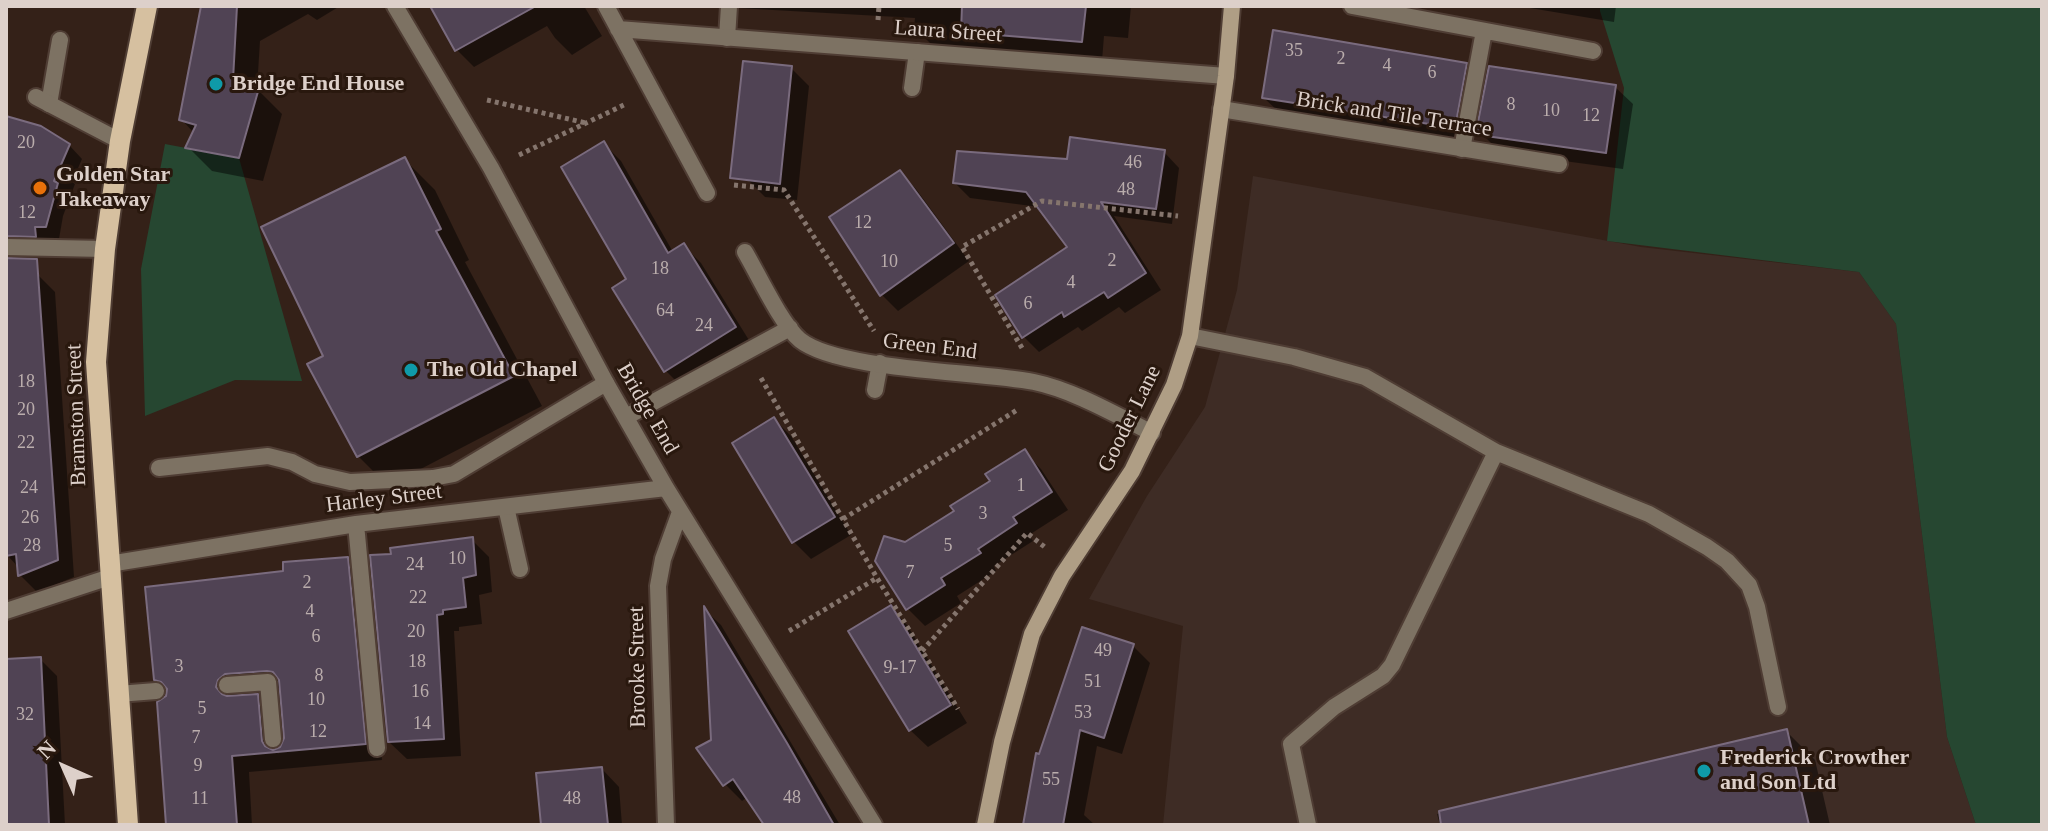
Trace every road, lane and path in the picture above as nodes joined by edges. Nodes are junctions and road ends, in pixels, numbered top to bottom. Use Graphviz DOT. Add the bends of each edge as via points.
graph roads {
  1 [pos="147,6"];
  2 [pos="395,6"];
  3 [pos="606,6"];
  4 [pos="729,6"];
  5 [pos="1232,6"];
  6 [pos="1352,6"];
  7 [pos="1420,12"];
  8 [pos="618,29"];
  9 [pos="1484,31"];
  10 [pos="727,38"];
  11 [pos="60,40"];
  12 [pos="1593,51"];
  13 [pos="917,52"];
  14 [pos="1226,76"];
  15 [pos="912,88"];
  16 [pos="652,92"];
  17 [pos="474,97"];
  18 [pos="1221,109"];
  19 [pos="586,123"];
  20 [pos="120,141"];
  21 [pos="1462,149"];
  22 [pos="519,155"];
  23 [pos="1559,164"];
  24 [pos="704,187"];
  25 [pos="1207,219"];
  26 [pos="6,247"];
  27 [pos="105,249"];
  28 [pos="745,252"];
  29 [pos="790,328"];
  30 [pos="1190,336"];
  31 [pos="747,353"];
  32 [pos="888,364"];
  33 [pos="606,383"];
  34 [pos="1048,387"];
  35 [pos="875,390"];
  36 [pos="626,417"];
  37 [pos="1152,433"];
  38 [pos="1496,452"];
  39 [pos="159,468"];
  40 [pos="666,488"];
  41 [pos="506,507"];
  42 [pos="680,512"];
  43 [pos="843,519"];
  44 [pos="356,524"];
  45 [pos="1037,541"];
  46 [pos="520,569"];
  47 [pos="110,571"];
  48 [pos="877,578"];
  49 [pos="6,611"];
  50 [pos="790,630"];
  51 [pos="922,651"];
  52 [pos="227,685"];
  53 [pos="156,691"];
  54 [pos="118,694"];
  55 [pos="1778,707"];
  56 [pos="958,709"];
  57 [pos="273,739"];
  58 [pos="377,748"];
  59 [pos="128,825"];
  60 [pos="666,825"];
  61 [pos="874,825"];
  62 [pos="985,825"];
  63 [pos="1308,825"];
  1 -- 20 [label="main road, Bramston Street"];
  2 -- 33 [label="street, Bridge End" via="491,168"];
  3 -- 8 [label="street"];
  4 -- 10 [label="street"];
  5 -- 14 [label="street, Gooder Lane"];
  6 -- 7 [label="street"];
  7 -- 9 [label="street"];
  8 -- 10 [label="street, Laura Street"];
  8 -- 16 [label="street"];
  9 -- 12 [label="street"];
  9 -- 21 [label="street"];
  10 -- 13 [label="street, Laura Street"];
  11 -- 20 [label="street" via="42,101"];
  13 -- 14 [label="street, Laura Street"];
  13 -- 15 [label="street"];
  14 -- 18 [label="street, Gooder Lane"];
  16 -- 19 [label="path"];
  16 -- 24 [label="street"];
  17 -- 19 [label="path"];
  18 -- 21 [label="street, Brick and Tile Terrace"];
  18 -- 25 [label="street, Gooder Lane"];
  19 -- 22 [label="path"];
  20 -- 27 [label="main road, Bramston Street"];
  21 -- 23 [label="street, Brick and Tile Terrace"];
  24 -- 32 [label="path" via="784,190"];
  25 -- 30 [label="street, Gooder Lane"];
  25 -- 34 [label="path" via="1042,201 962,247"];
  26 -- 27 [label="street"];
  27 -- 47 [label="main road, Bramston Street" via="96,362"];
  28 -- 29 [label="street, Green End"];
  29 -- 31 [label="street"];
  29 -- 32 [label="street, Green End" via="824,353"];
  30 -- 37 [label="street, Gooder Lane"];
  30 -- 38 [label="street" via="1365,377"];
  31 -- 36 [label="street"];
  31 -- 43 [label="path"];
  32 -- 34 [label="street, Green End"];
  32 -- 35 [label="street"];
  33 -- 36 [label="street, Bridge End"];
  33 -- 39 [label="street" via="444,476 350,482 268,456"];
  34 -- 37 [label="street, Green End"];
  34 -- 43 [label="path"];
  36 -- 40 [label="street, Bridge End"];
  37 -- 62 [label="street, Gooder Lane" via="1032,634"];
  38 -- 55 [label="street" via="1649,514 1727,561 1749,585 1757,607"];
  38 -- 63 [label="street" via="1392,665 1291,744"];
  40 -- 41 [label="street, Harley Street"];
  40 -- 42 [label="street, Bridge End"];
  41 -- 44 [label="street, Harley Street"];
  41 -- 46 [label="street"];
  42 -- 60 [label="street, Brooke Street" via="658,586"];
  42 -- 61 [label="street, Bridge End"];
  43 -- 48 [label="path"];
  44 -- 47 [label="street, Harley Street"];
  44 -- 58 [label="street"];
  45 -- 51 [label="path" via="1027,533"];
  47 -- 49 [label="street, Harley Street"];
  47 -- 54 [label="main road, Bramston Street"];
  48 -- 50 [label="path"];
  48 -- 51 [label="path"];
  51 -- 56 [label="path"];
  52 -- 57 [label="street" via="268,682"];
  53 -- 54 [label="street"];
  54 -- 59 [label="main road, Bramston Street"];
}
